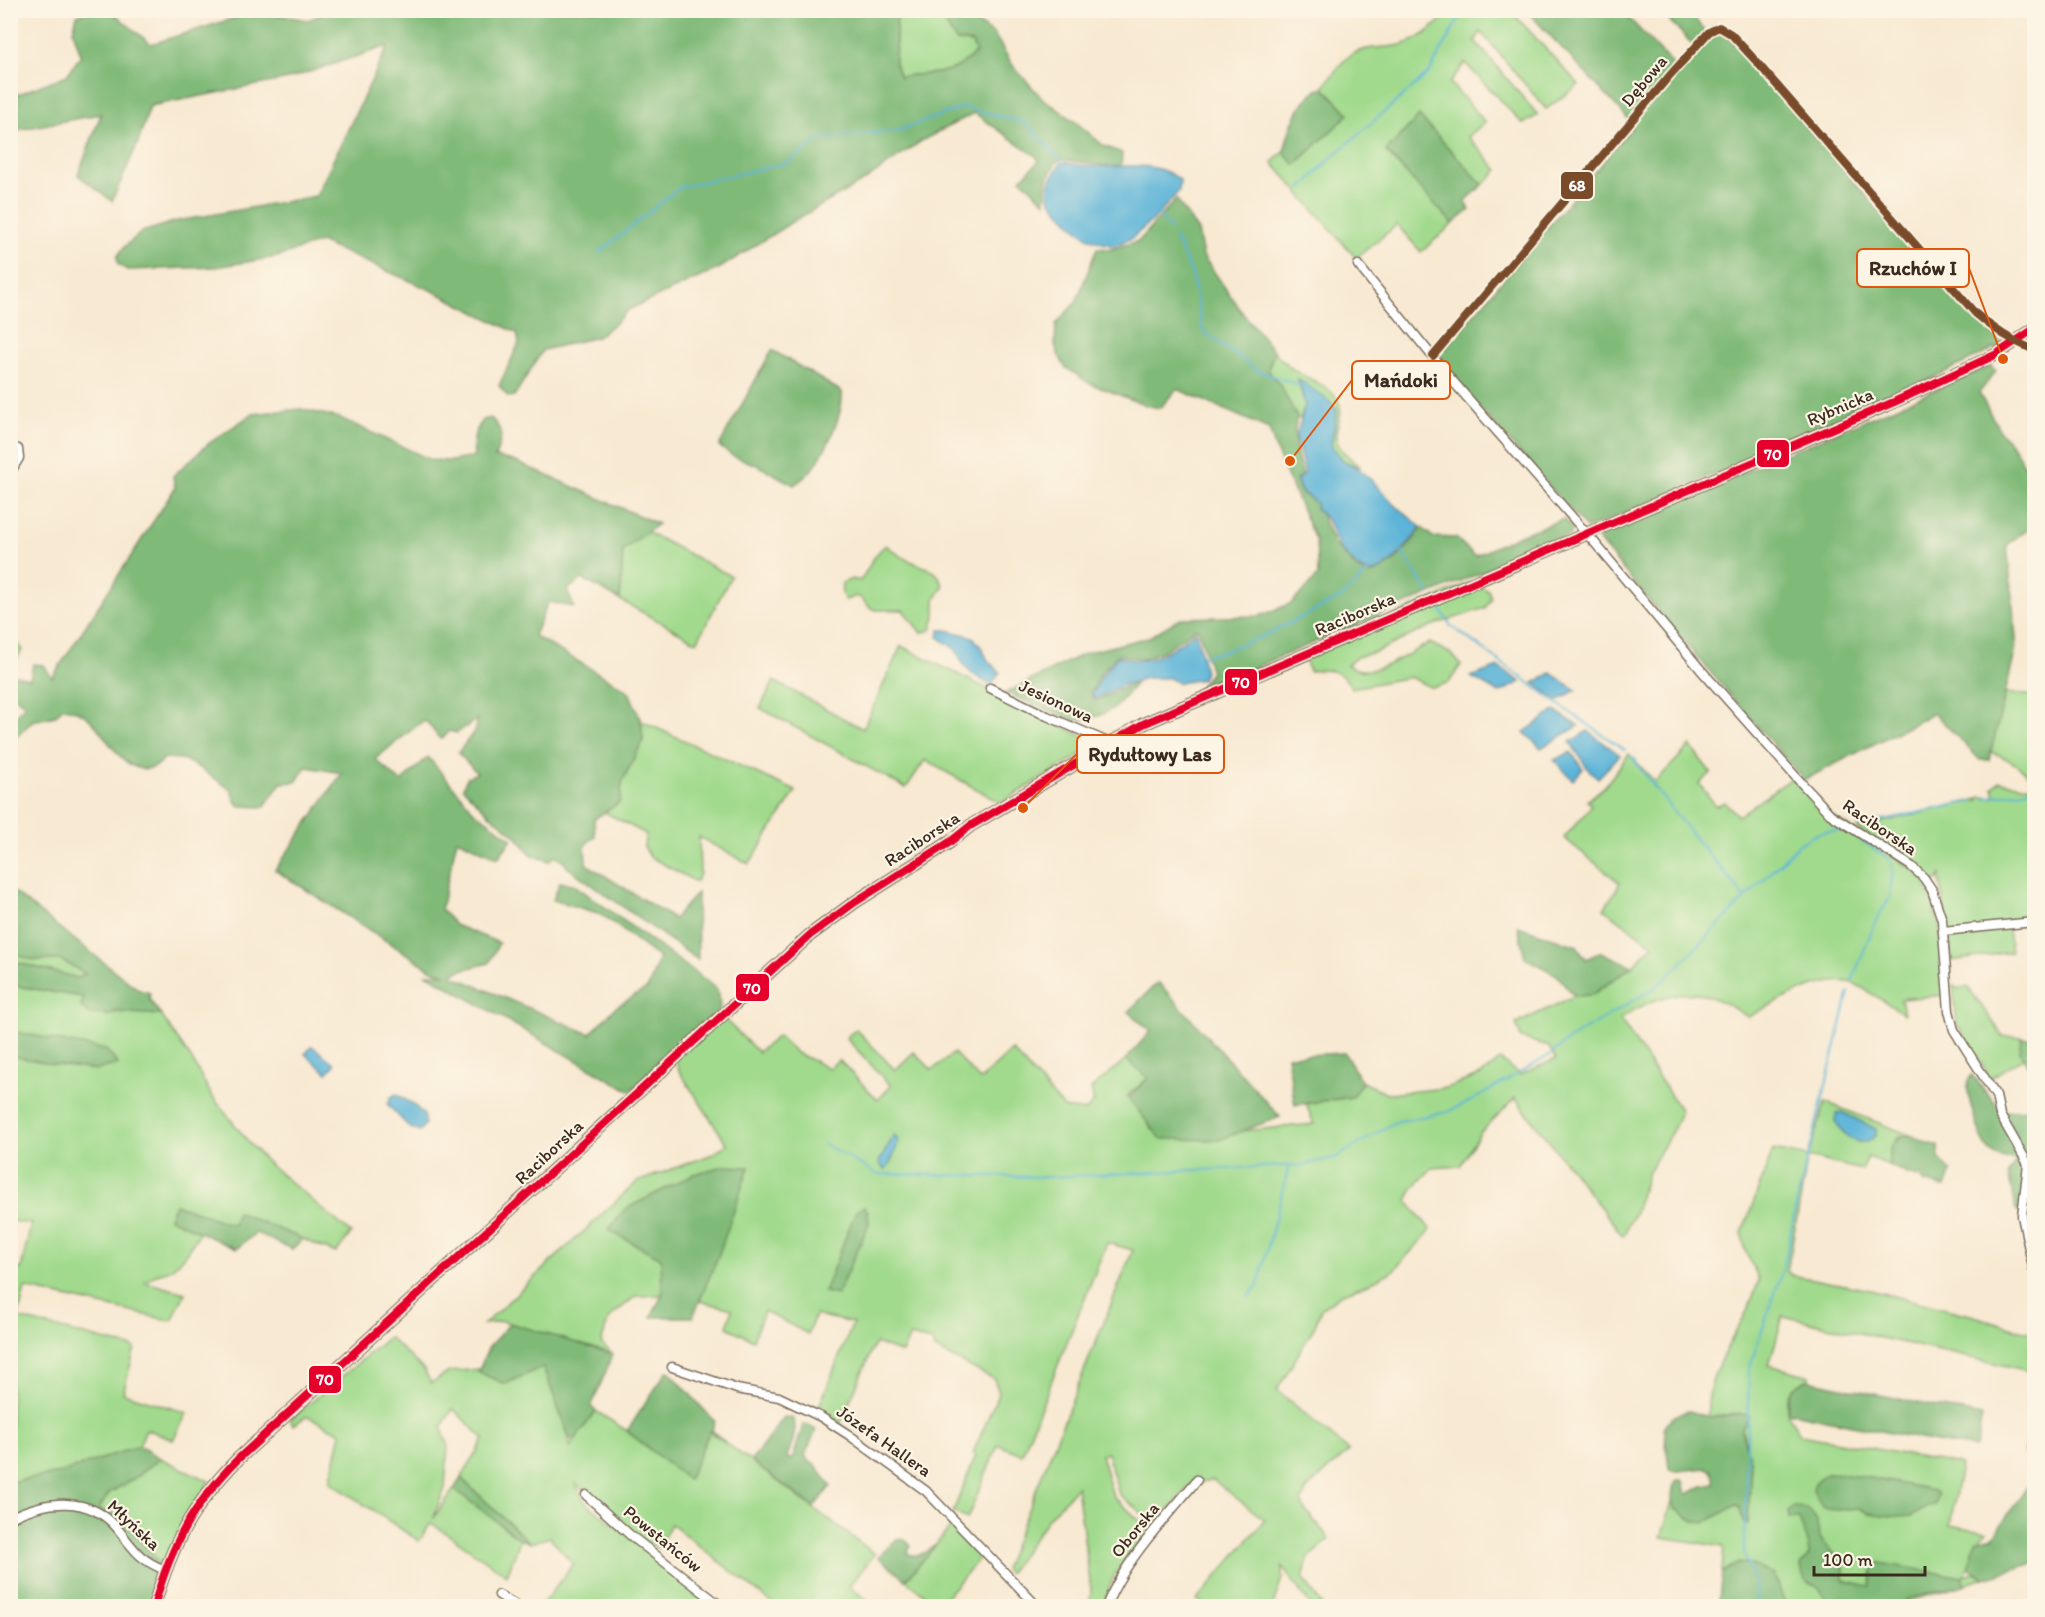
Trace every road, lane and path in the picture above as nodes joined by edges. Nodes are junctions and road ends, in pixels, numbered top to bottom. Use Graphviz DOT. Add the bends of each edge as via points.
graph roads {
  1 [pos="1358,265"];
  2 [pos="2034,329"];
  3 [pos="2016,343"];
  4 [pos="2034,350"];
  5 [pos="1432,356"];
  6 [pos="10,446"];
  7 [pos="10,473"];
  8 [pos="1586,532"];
  9 [pos="990,688"];
  10 [pos="1110,743"];
  11 [pos="2034,922"];
  12 [pos="1943,931"];
  13 [pos="2034,1272"];
  14 [pos="672,1367"];
  15 [pos="1197,1480"];
  16 [pos="586,1496"];
  17 [pos="10,1518"];
  18 [pos="165,1570"];
  19 [pos="499,1595"];
  20 [pos="154,1606"];
  21 [pos="518,1606"];
  22 [pos="721,1606"];
  23 [pos="1037,1606"];
  24 [pos="1106,1606"];
  1 -- 5 [label="street"];
  2 -- 3 [label="main road, Rybnicka"];
  3 -- 4 [label="street"];
  3 -- 5 [label="street, Dębowa" via="1975,313 1755,60 1719,27 1709,32 1671,74"];
  3 -- 8 [label="main road, Rybnicka" via="1894,402"];
  5 -- 8 [label="street"];
  6 -- 7 [label="street" via="18,449 19,455"];
  8 -- 10 [label="main road, Raciborska" via="1143,724"];
  8 -- 12 [label="street, Raciborska" via="1701,670 1830,814 1911,866 1924,879 1932,890"];
  9 -- 10 [label="street, Jesionowa"];
  10 -- 18 [label="main road, Raciborska" via="970,826 810,936 238,1459 189,1518"];
  11 -- 12 [label="street"];
  12 -- 13 [label="street, Raciborska" via="1954,1030 1996,1096 2000,1115 2028,1164 2022,1216"];
  14 -- 23 [label="street, Józefa Hallera" via="727,1387 798,1404 840,1429 926,1491"];
  15 -- 24 [label="street, Oborska" via="1128,1563"];
  16 -- 22 [label="street, Powstańców"];
  17 -- 18 [label="street, Młyńska" via="45,1505 64,1503 96,1510 144,1560"];
  18 -- 20 [label="main road, Raciborska"];
  19 -- 21 [label="street"];
}
